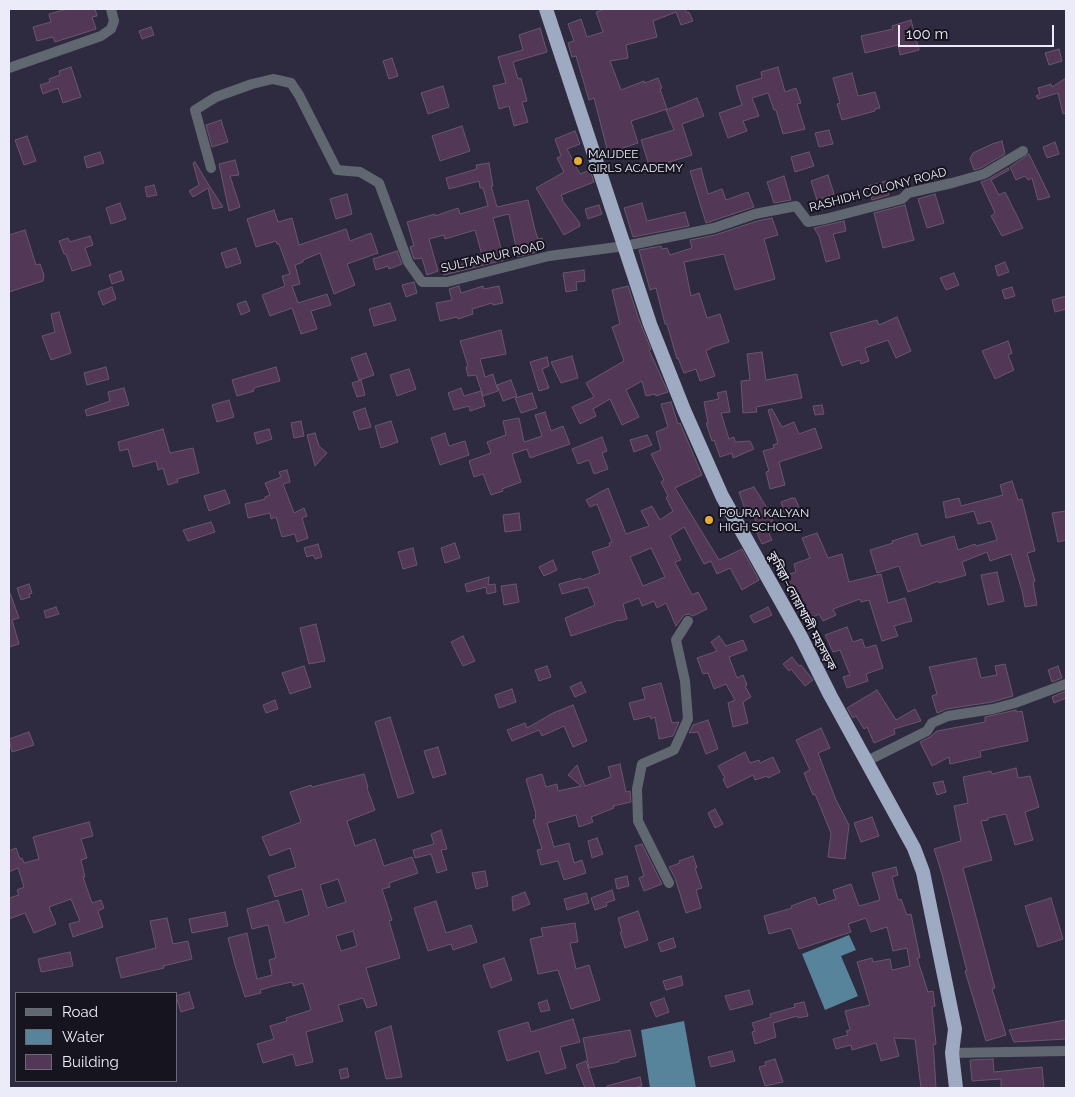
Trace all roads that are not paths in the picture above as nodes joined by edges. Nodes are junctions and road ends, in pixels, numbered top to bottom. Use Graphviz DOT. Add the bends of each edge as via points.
graph roads {
  1 [pos="110,9"];
  2 [pos="546,9"];
  3 [pos="9,68"];
  4 [pos="1023,151"];
  5 [pos="210,168"];
  6 [pos="625,246"];
  7 [pos="688,621"];
  8 [pos="1066,684"];
  9 [pos="867,761"];
  10 [pos="670,883"];
  11 [pos="952,1052"];
  12 [pos="1066,1052"];
  13 [pos="956,1088"];
  1 -- 3 [label="street" via="114,20 111,29 101,36"];
  2 -- 6 [label="highway, কুমিল্লা–নোয়াখালী মহাসড়ক"];
  4 -- 6 [label="street, RASHIDH COLONY ROAD" via="984,174 825,219 808,222 796,206 755,214 714,228"];
  5 -- 6 [label="street, SULTANPUR ROAD" via="195,110 216,97 273,79 291,83 337,170 360,172 379,183 408,262 422,282 447,282 549,256"];
  6 -- 9 [label="highway, কুমিল্লা–নোয়াখালী মহাসড়ক" via="654,333 722,496"];
  7 -- 10 [label="street" via="676,640 685,681 688,719 674,750 642,764 637,789 638,821"];
  8 -- 9 [label="street" via="1000,707 948,716 932,723 927,731"];
  9 -- 11 [label="highway, কুমিল্লা–নোয়াখালী মহাসড়ক" via="914,848 923,872 955,1029"];
  11 -- 12 [label="street"];
  11 -- 13 [label="highway, কুমিল্লা–নোয়াখালী মহাসড়ক"];
}
